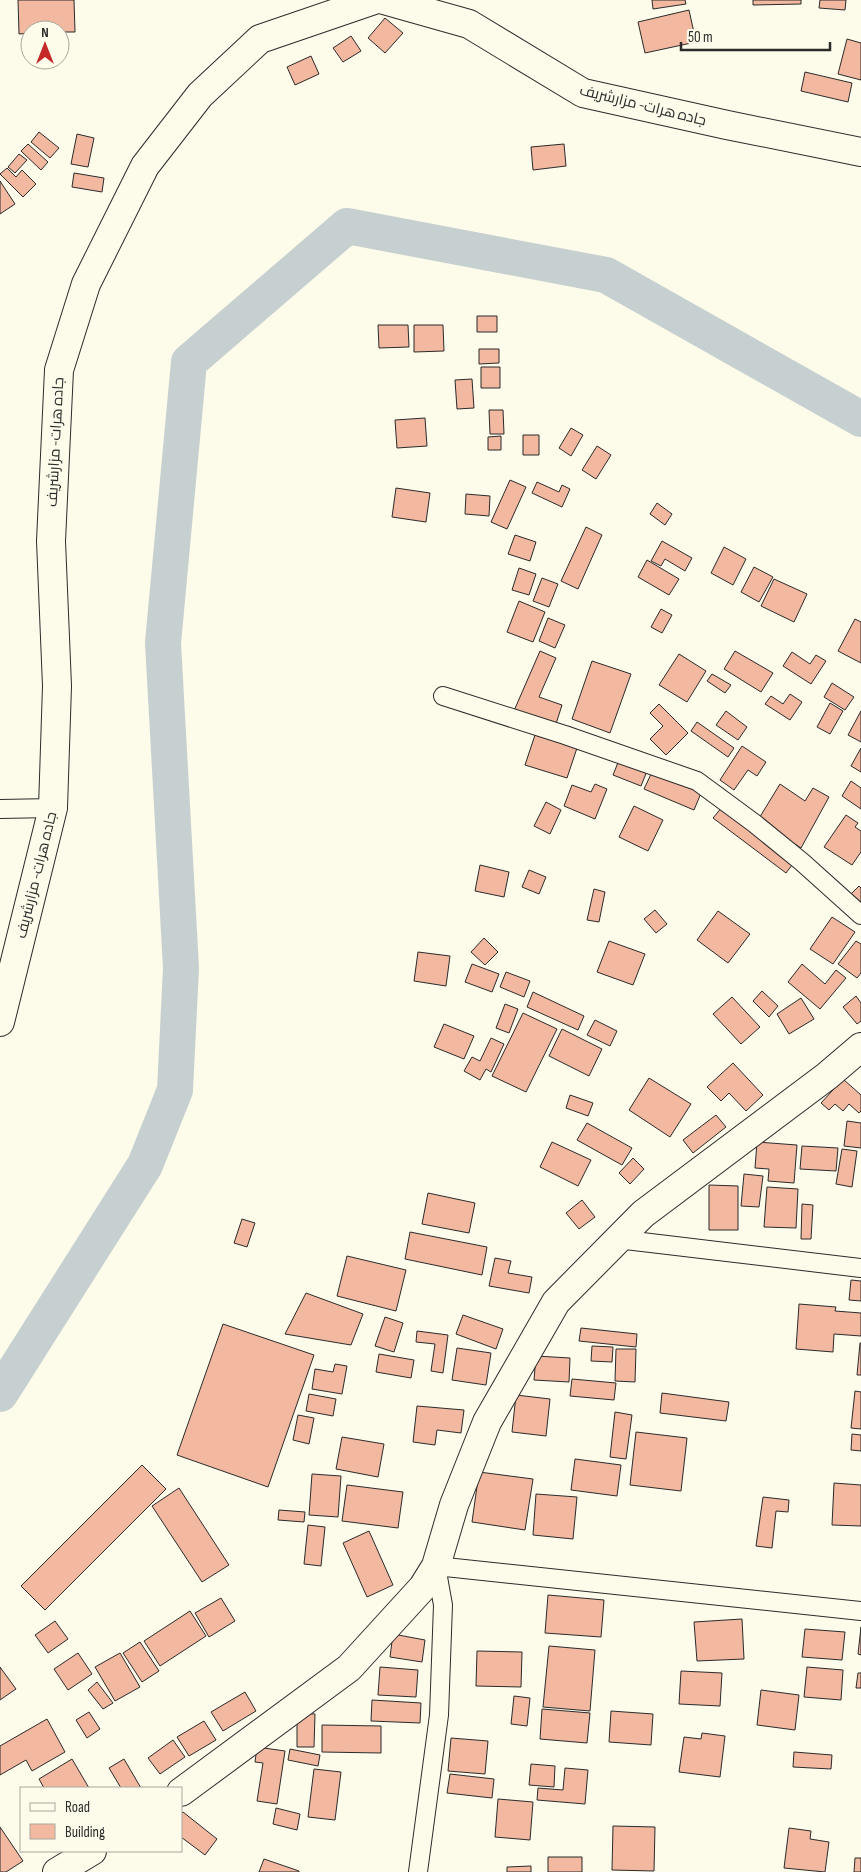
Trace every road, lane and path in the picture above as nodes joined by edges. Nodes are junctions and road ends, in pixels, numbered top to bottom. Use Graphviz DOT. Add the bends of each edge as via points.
graph roads {
  1 [pos="374,0"];
  2 [pos="384,0"];
  3 [pos="861,152"];
  4 [pos="443,696"];
  5 [pos="53,808"];
  6 [pos="0,809"];
  7 [pos="861,915"];
  8 [pos="0,1022"];
  9 [pos="861,1047"];
  10 [pos="617,1239"];
  11 [pos="861,1268"];
  12 [pos="436,1566"];
  13 [pos="861,1611"];
  14 [pos="182,1791"];
  15 [pos="90,1852"];
  16 [pos="57,1872"];
  17 [pos="418,1872"];
  1 -- 5 [label="main road, جاده هرات- مزارشریف" via="260,39 200,95 145,166 86,284 59,370 51,542 57,686"];
  2 -- 3 [label="main road, جاده هرات- مزارشریف" via="469,24 582,93"];
  4 -- 7 [label="street" via="697,781 761,828"];
  5 -- 6 [label="street"];
  5 -- 8 [label="main road, جاده هرات- مزارشریف"];
  9 -- 10 [label="main road" via="643,1214"];
  10 -- 11 [label="street"];
  10 -- 12 [label="main road" via="556,1302 487,1422 454,1505"];
  12 -- 13 [label="street"];
  12 -- 14 [label="main road" via="423,1587 349,1668"];
  12 -- 17 [label="street" via="443,1605 439,1715"];
  15 -- 16 [label="main road"];
}
